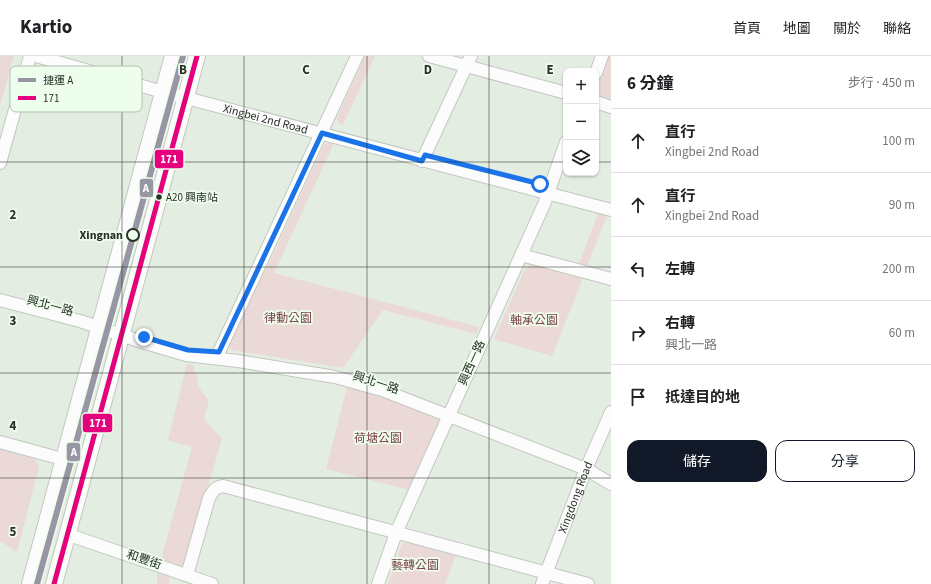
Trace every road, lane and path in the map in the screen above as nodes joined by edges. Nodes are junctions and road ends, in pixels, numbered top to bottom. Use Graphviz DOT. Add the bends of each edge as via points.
graph roads {
  1 [pos="24,56"];
  2 [pos="30,56"];
  3 [pos="36,56"];
  4 [pos="57,56"];
  5 [pos="173,56"];
  6 [pos="197,56"];
  7 [pos="350,56"];
  8 [pos="357,56"];
  9 [pos="429,56"];
  10 [pos="596,56"];
  11 [pos="602,56"];
  12 [pos="469,61"];
  13 [pos="21,66"];
  14 [pos="27,66"];
  15 [pos="76,66"];
  16 [pos="90,66"];
  17 [pos="591,68"];
  18 [pos="598,68"];
  19 [pos="142,81"];
  20 [pos="142,82"];
  21 [pos="164,88"];
  22 [pos="563,92"];
  23 [pos="187,94"];
  24 [pos="599,103"];
  25 [pos="10,104"];
  26 [pos="611,107"];
  27 [pos="14,112"];
  28 [pos="320,130"];
  29 [pos="0,139"];
  30 [pos="563,152"];
  31 [pos="424,158"];
  32 [pos="0,163"];
  33 [pos="563,167"];
  34 [pos="552,191"];
  35 [pos="611,203"];
  36 [pos="611,210"];
  37 [pos="523,256"];
  38 [pos="611,280"];
  39 [pos="0,293"];
  40 [pos="0,300"];
  41 [pos="100,324"];
  42 [pos="124,332"];
  43 [pos="215,354"];
  44 [pos="611,412"];
  45 [pos="452,414"];
  46 [pos="0,442"];
  47 [pos="55,457"];
  48 [pos="588,466"];
  49 [pos="611,477"];
  50 [pos="611,484"];
  51 [pos="399,534"];
  52 [pos="75,537"];
  53 [pos="187,575"];
  54 [pos="545,578"];
  55 [pos="30,584"];
  56 [pos="54,584"];
  57 [pos="212,584"];
  58 [pos="378,584"];
  59 [pos="384,584"];
  60 [pos="588,584"];
  1 -- 13 [label="street"];
  2 -- 14 [label="street"];
  3 -- 15 [label="street, Xingbei 2nd Road"];
  4 -- 16 [label="street, Xingbei 2nd Road"];
  5 -- 21 [label="main road"];
  6 -- 23 [label="main road"];
  7 -- 28 [label="street"];
  8 -- 28 [label="street"];
  9 -- 12 [label="street"];
  10 -- 17 [label="street"];
  11 -- 18 [label="street"];
  12 -- 22 [label="street"];
  12 -- 31 [label="street"];
  19 -- 21 [label="street, Xingbei 2nd Road"];
  20 -- 21 [label="street, Xingbei 2nd Road"];
  21 -- 23 [label="street, Xingbei 2nd Road"];
  21 -- 41 [label="main road"];
  23 -- 28 [label="street, Xingbei 2nd Road"];
  23 -- 42 [label="main road"];
  24 -- 26 [label="street"];
  25 -- 29 [label="street"];
  27 -- 32 [label="street"];
  28 -- 31 [label="street, Xingbei 2nd Road"];
  28 -- 43 [label="street"];
  30 -- 34 [label="street"];
  31 -- 34 [label="street, Xingbei 2nd Road"];
  33 -- 34 [label="street"];
  34 -- 35 [label="street, Xingbei 2nd Road"];
  34 -- 36 [label="street, Xingbei 2nd Road"];
  34 -- 37 [label="street"];
  37 -- 38 [label="street"];
  37 -- 45 [label="street"];
  39 -- 41 [label="street, 興北一路"];
  40 -- 41 [label="street"];
  41 -- 42 [label="street, 興北一路"];
  41 -- 55 [label="main road"];
  42 -- 43 [label="street, 興北一路" via="186,355"];
  42 -- 56 [label="main road"];
  43 -- 45 [label="street, 興北一路" via="343,372 382,383"];
  44 -- 48 [label="street, Xingdong Road"];
  45 -- 48 [label="street, 興北一路"];
  45 -- 51 [label="street"];
  46 -- 47 [label="street"];
  48 -- 49 [label="street"];
  48 -- 50 [label="street"];
  48 -- 54 [label="street, Xingdong Road"];
  51 -- 53 [label="street" via="223,486 217,487 209,498"];
  51 -- 54 [label="street"];
  51 -- 58 [label="street"];
  51 -- 59 [label="street"];
  52 -- 53 [label="street, 和豐街"];
  53 -- 57 [label="street, 和豐街"];
  54 -- 60 [label="street"];
}
